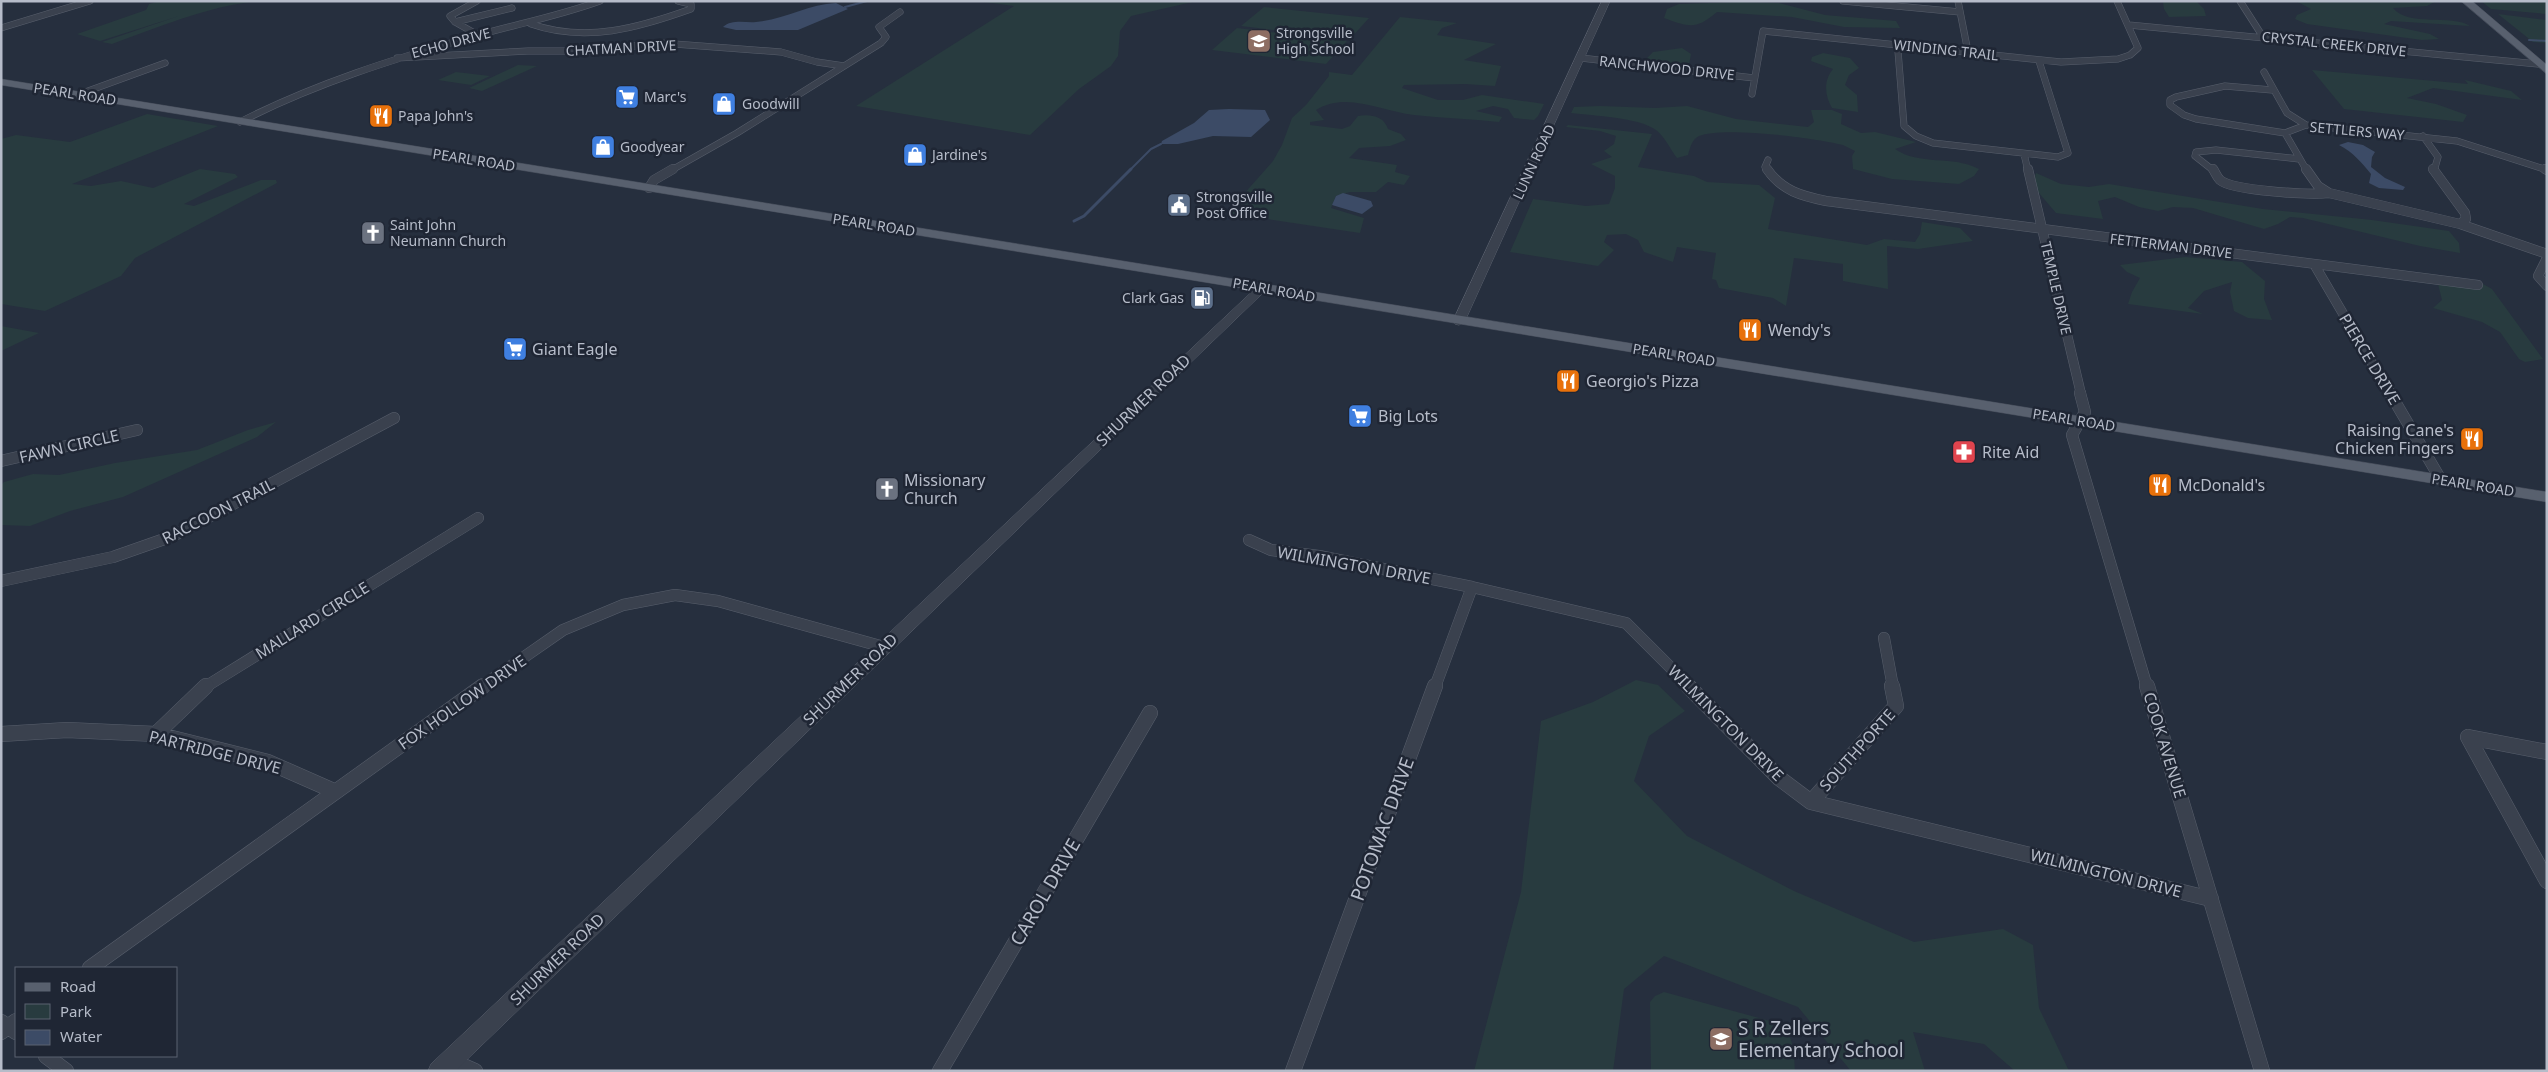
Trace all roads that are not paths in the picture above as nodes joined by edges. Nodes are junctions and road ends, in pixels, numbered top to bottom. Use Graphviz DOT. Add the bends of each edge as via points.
graph roads {
  1 [pos="90,1"];
  2 [pos="477,1"];
  3 [pos="600,1"];
  4 [pos="678,1"];
  5 [pos="1606,1"];
  6 [pos="1843,1"];
  7 [pos="1958,1"];
  8 [pos="2117,1"];
  9 [pos="2240,1"];
  10 [pos="2466,1"];
  11 [pos="512,8"];
  12 [pos="900,12"];
  13 [pos="1960,12"];
  14 [pos="455,22"];
  15 [pos="531,24"];
  16 [pos="2129,25"];
  17 [pos="1,28"];
  18 [pos="478,34"];
  19 [pos="2263,37"];
  20 [pos="1900,45"];
  21 [pos="1968,52"];
  22 [pos="397,58"];
  23 [pos="1581,58"];
  24 [pos="2039,61"];
  25 [pos="165,63"];
  26 [pos="2538,64"];
  27 [pos="844,66"];
  28 [pos="2547,71"];
  29 [pos="2264,72"];
  30 [pos="1754,78"];
  31 [pos="1,82"];
  32 [pos="2272,90"];
  33 [pos="1752,94"];
  34 [pos="77,95"];
  35 [pos="240,122"];
  36 [pos="2306,125"];
  37 [pos="2284,133"];
  38 [pos="2423,136"];
  39 [pos="2024,154"];
  40 [pos="2299,159"];
  41 [pos="1768,160"];
  42 [pos="2547,170"];
  43 [pos="650,188"];
  44 [pos="2329,193"];
  45 [pos="2460,224"];
  46 [pos="2042,230"];
  47 [pos="2547,254"];
  48 [pos="2547,258"];
  49 [pos="2314,264"];
  50 [pos="2478,285"];
  51 [pos="2547,286"];
  52 [pos="1262,288"];
  53 [pos="1459,321"];
  54 [pos="394,418"];
  55 [pos="2081,421"];
  56 [pos="137,430"];
  57 [pos="1,461"];
  58 [pos="2441,480"];
  59 [pos="2547,497"];
  60 [pos="478,518"];
  61 [pos="1249,540"];
  62 [pos="1,582"];
  63 [pos="1472,587"];
  64 [pos="1884,638"];
  65 [pos="884,646"];
  66 [pos="1150,713"];
  67 [pos="1,734"];
  68 [pos="156,734"];
  69 [pos="2547,752"];
  70 [pos="334,791"];
  71 [pos="1811,802"];
  72 [pos="2547,881"];
  73 [pos="2211,899"];
  74 [pos="91,967"];
  75 [pos="47,1057"];
  76 [pos="444,1066"];
  77 [pos="66,1071"];
  78 [pos="475,1071"];
  79 [pos="940,1071"];
  80 [pos="1293,1071"];
  81 [pos="2262,1071"];
  1 -- 17 [label="street"];
  2 -- 14 [label="street" via="450,16"];
  3 -- 15 [label="street, ECHO DRIVE"];
  4 -- 15 [label="street" via="692,4 691,9 651,24 602,32 583,34 543,30"];
  5 -- 23 [label="street, LUNN ROAD"];
  6 -- 13 [label="street"];
  7 -- 13 [label="street"];
  8 -- 16 [label="street, WINDING TRAIL"];
  9 -- 19 [label="street"];
  10 -- 26 [label="main road"];
  11 -- 14 [label="street"];
  12 -- 27 [label="street" via="879,27 886,37 881,43"];
  13 -- 21 [label="street"];
  14 -- 18 [label="street"];
  15 -- 18 [label="street, ECHO DRIVE"];
  16 -- 19 [label="street, CRYSTAL CREEK DRIVE"];
  16 -- 24 [label="street, WINDING TRAIL" via="2138,48 2130,55 2077,62"];
  18 -- 22 [label="street, ECHO DRIVE"];
  19 -- 26 [label="street, CRYSTAL CREEK DRIVE"];
  20 -- 21 [label="street, WINDING TRAIL"];
  20 -- 30 [label="street, WINDING TRAIL" via="1763,30"];
  20 -- 39 [label="street" via="1904,126 1916,136 1933,143"];
  21 -- 24 [label="street, WINDING TRAIL"];
  22 -- 27 [label="street, CHATMAN DRIVE" via="590,51 661,43 781,52"];
  22 -- 35 [label="street, ECHO DRIVE" via="250,115"];
  23 -- 30 [label="street, RANCHWOOD DRIVE"];
  23 -- 53 [label="street, LUNN ROAD"];
  24 -- 39 [label="street" via="2068,153 2058,156"];
  25 -- 34 [label="street"];
  26 -- 28 [label="main road"];
  27 -- 43 [label="street" via="790,98 786,107 775,115 654,180"];
  29 -- 32 [label="street"];
  30 -- 33 [label="street, WINDING TRAIL"];
  31 -- 34 [label="main road, PEARL ROAD"];
  32 -- 36 [label="street" via="2287,113"];
  32 -- 37 [label="street" via="2225,86 2176,97 2170,100 2170,105 2196,119"];
  34 -- 35 [label="main road, PEARL ROAD"];
  35 -- 43 [label="main road, PEARL ROAD"];
  36 -- 37 [label="street, SETTLERS WAY"];
  36 -- 38 [label="street, SETTLERS WAY"];
  37 -- 40 [label="street, SETTLERS WAY"];
  38 -- 42 [label="street, SETTLERS WAY" via="2476,145"];
  38 -- 45 [label="street" via="2438,157 2433,169 2465,213 2466,219"];
  39 -- 46 [label="street, TEMPLE DRIVE"];
  40 -- 44 [label="street, SETTLERS WAY" via="2318,186"];
  40 -- 44 [label="street" via="2216,150 2196,152 2195,156 2212,167 2220,180 2240,187 2312,195"];
  41 -- 46 [label="street, FETTERMAN DRIVE" via="1765,167 1775,183 1795,194"];
  43 -- 52 [label="main road, PEARL ROAD"];
  44 -- 45 [label="street, SETTLERS WAY"];
  45 -- 47 [label="street, SETTLERS WAY"];
  46 -- 49 [label="street, FETTERMAN DRIVE"];
  46 -- 55 [label="street, TEMPLE DRIVE" via="2086,412"];
  48 -- 51 [label="street" via="2538,276"];
  49 -- 50 [label="street, FETTERMAN DRIVE"];
  49 -- 58 [label="street, PIERCE DRIVE"];
  52 -- 53 [label="main road, PEARL ROAD"];
  52 -- 65 [label="street, SHURMER ROAD"];
  53 -- 55 [label="main road, PEARL ROAD"];
  54 -- 62 [label="street, RACCOON TRAIL" via="173,536 113,557"];
  55 -- 58 [label="main road, PEARL ROAD"];
  55 -- 73 [label="street, COOK AVENUE" via="2072,435"];
  56 -- 57 [label="street, FAWN CIRCLE"];
  58 -- 59 [label="main road, PEARL ROAD"];
  60 -- 68 [label="street, MALLARD CIRCLE" via="208,684"];
  61 -- 63 [label="street, WILMINGTON DRIVE" via="1271,550 1319,556"];
  63 -- 71 [label="street, WILMINGTON DRIVE" via="1626,623 1779,778"];
  63 -- 80 [label="street, POTOMAC DRIVE"];
  64 -- 71 [label="street, SOUTHPORTE" via="1896,706"];
  65 -- 70 [label="street, FOX HOLLOW DRIVE" via="718,601 675,595 623,605 563,630"];
  65 -- 76 [label="street, SHURMER ROAD"];
  66 -- 79 [label="street, CAROL DRIVE"];
  67 -- 68 [label="street, PARTRIDGE DRIVE" via="67,730"];
  68 -- 70 [label="street, PARTRIDGE DRIVE" via="268,762"];
  69 -- 72 [label="street" via="2468,737"];
  70 -- 74 [label="street, FOX HOLLOW DRIVE"];
  71 -- 73 [label="street, WILMINGTON DRIVE"];
  73 -- 81 [label="street, COOK AVENUE"];
  75 -- 77 [label="street"];
  76 -- 78 [label="street"];
}
